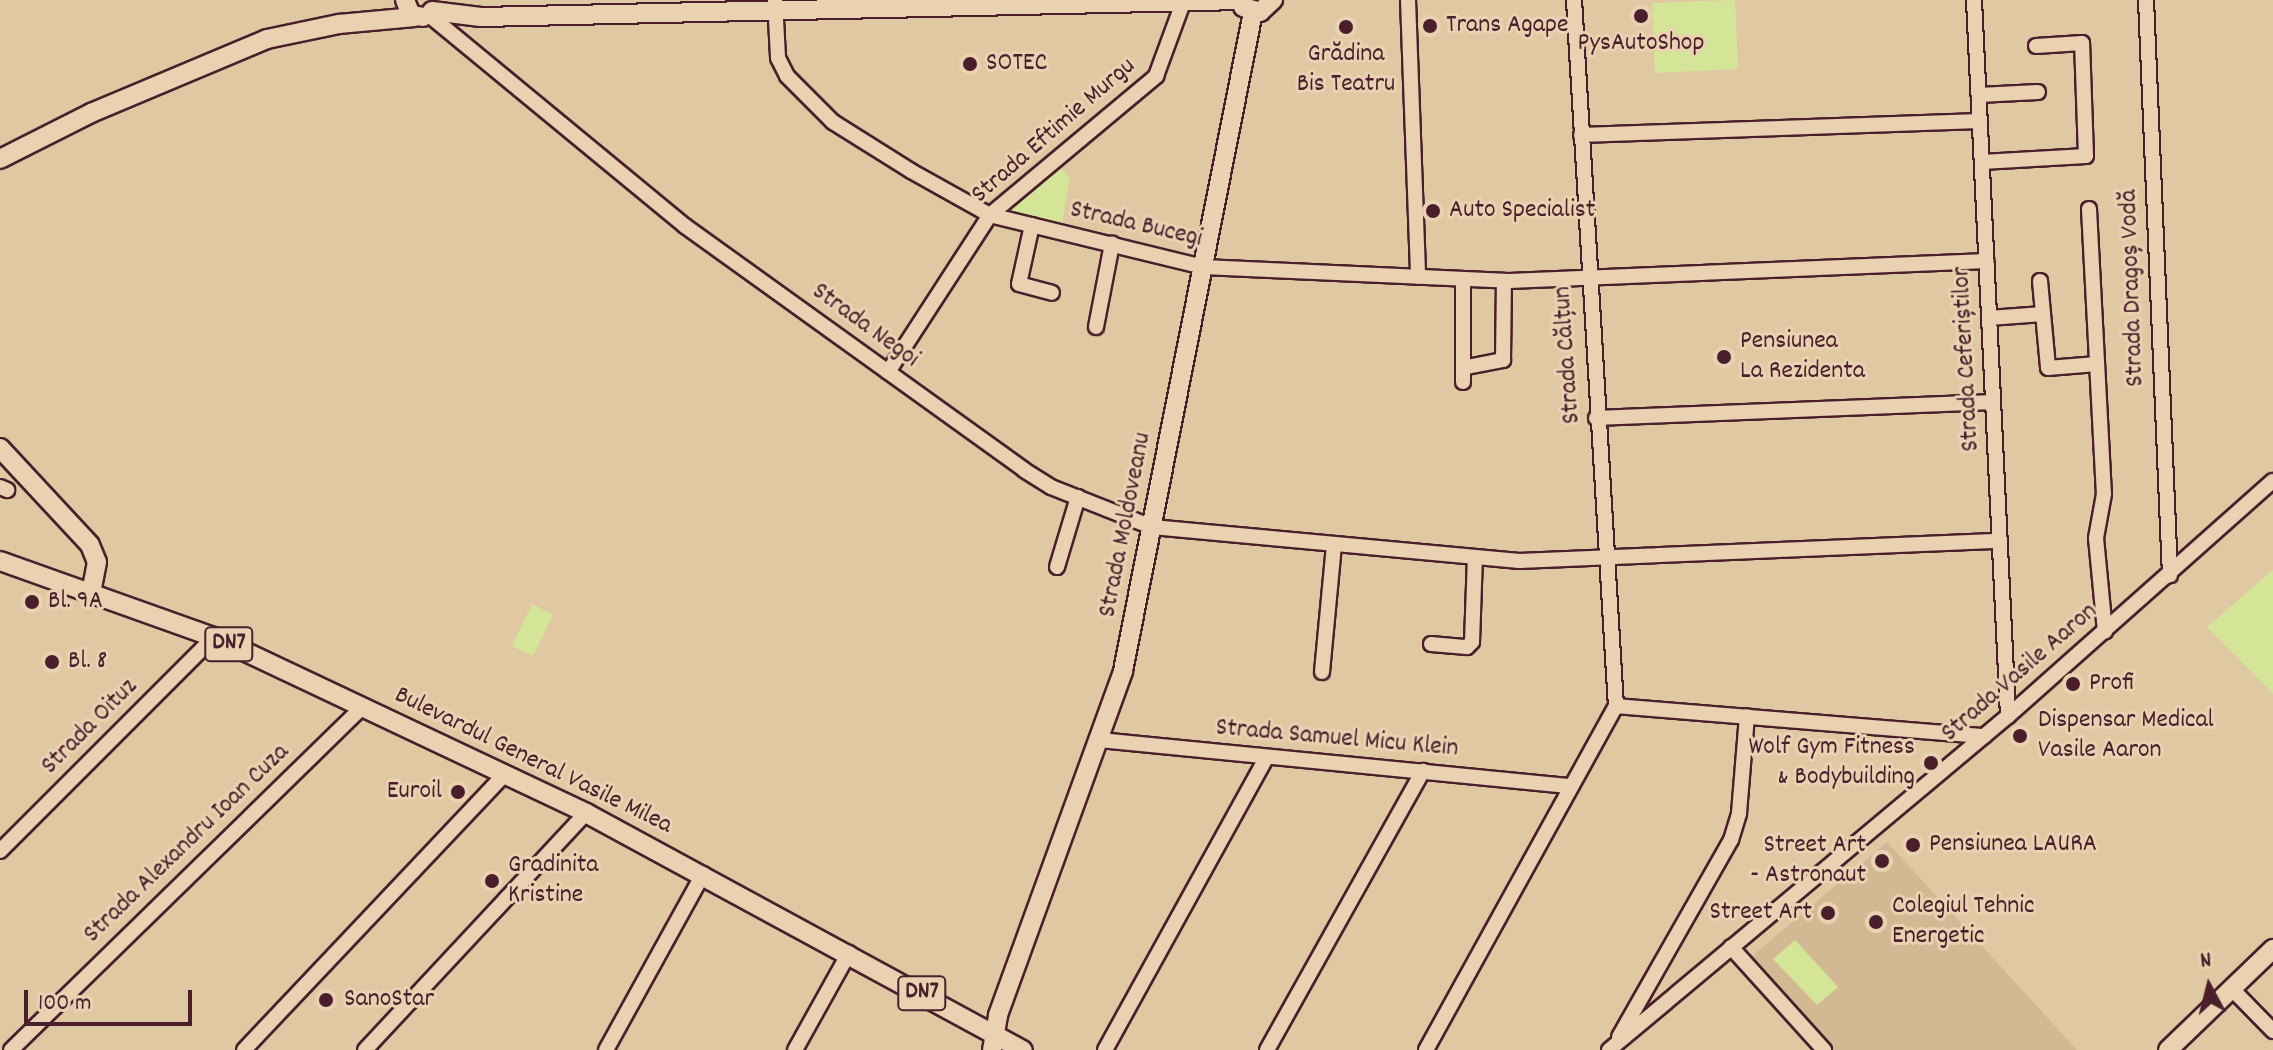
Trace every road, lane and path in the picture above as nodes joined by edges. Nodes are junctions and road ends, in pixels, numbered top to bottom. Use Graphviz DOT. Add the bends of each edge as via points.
graph roads {
  1 [pos="405,0"];
  2 [pos="1273,0"];
  3 [pos="1408,0"];
  4 [pos="1574,0"];
  5 [pos="1974,0"];
  6 [pos="2146,0"];
  7 [pos="1184,1"];
  8 [pos="1243,4"];
  9 [pos="776,5"];
  10 [pos="428,11"];
  11 [pos="2036,46"];
  12 [pos="2038,92"];
  13 [pos="1979,95"];
  14 [pos="1980,121"];
  15 [pos="1581,135"];
  16 [pos="0,159"];
  17 [pos="1982,162"];
  18 [pos="2089,209"];
  19 [pos="990,215"];
  20 [pos="1032,225"];
  21 [pos="1112,244"];
  22 [pos="1987,261"];
  23 [pos="1203,267"];
  24 [pos="1418,277"];
  25 [pos="1587,278"];
  26 [pos="1463,279"];
  27 [pos="1504,281"];
  28 [pos="2040,281"];
  29 [pos="1052,293"];
  30 [pos="2043,314"];
  31 [pos="1989,318"];
  32 [pos="1096,327"];
  33 [pos="2097,364"];
  34 [pos="888,372"];
  35 [pos="1993,402"];
  36 [pos="1596,418"];
  37 [pos="0,448"];
  38 [pos="2273,481"];
  39 [pos="1078,497"];
  40 [pos="1152,527"];
  41 [pos="2000,541"];
  42 [pos="1334,545"];
  43 [pos="1606,557"];
  44 [pos="1475,558"];
  45 [pos="0,561"];
  46 [pos="1057,567"];
  47 [pos="2170,575"];
  48 [pos="91,592"];
  49 [pos="2105,632"];
  50 [pos="214,637"];
  51 [pos="1431,644"];
  52 [pos="1322,672"];
  53 [pos="1616,706"];
  54 [pos="362,707"];
  55 [pos="1747,716"];
  56 [pos="2008,716"];
  57 [pos="1984,736"];
  58 [pos="1099,740"];
  59 [pos="1267,757"];
  60 [pos="1423,771"];
  61 [pos="505,774"];
  62 [pos="1569,786"];
  63 [pos="586,813"];
  64 [pos="0,851"];
  65 [pos="703,874"];
  66 [pos="1731,947"];
  67 [pos="2273,949"];
  68 [pos="849,953"];
  69 [pos="2232,989"];
  70 [pos="2273,1031"];
  71 [pos="993,1042"];
  72 [pos="1611,1048"];
  73 [pos="11,1050"];
  74 [pos="244,1050"];
  75 [pos="365,1050"];
  76 [pos="606,1050"];
  77 [pos="795,1050"];
  78 [pos="1023,1050"];
  79 [pos="1105,1050"];
  80 [pos="1267,1050"];
  81 [pos="1426,1050"];
  82 [pos="1824,1050"];
  83 [pos="2168,1050"];
  1 -- 10 [label="main road"];
  2 -- 8 [label="main road" via="1266,9"];
  3 -- 24 [label="street"];
  4 -- 15 [label="street, Strada Călțun"];
  5 -- 13 [label="street, Strada Ceferiștilor"];
  6 -- 47 [label="street, Strada Dragoș Vodă"];
  7 -- 8 [label="main road"];
  7 -- 9 [label="main road"];
  7 -- 19 [label="street, Strada Eftimie Murgu" via="1156,76"];
  8 -- 23 [label="main road, Strada Moldoveanu"];
  9 -- 10 [label="main road" via="453,17"];
  9 -- 19 [label="street, Strada Bucegi" via="778,58 802,93 833,122"];
  10 -- 16 [label="main road" via="267,39 91,113"];
  10 -- 34 [label="street, Strada Negoi" via="685,226"];
  11 -- 17 [label="street" via="2082,43 2086,156"];
  12 -- 13 [label="street"];
  13 -- 14 [label="street, Strada Ceferiștilor"];
  14 -- 15 [label="street"];
  14 -- 17 [label="street, Strada Ceferiștilor"];
  15 -- 25 [label="street, Strada Călțun"];
  17 -- 22 [label="street, Strada Ceferiștilor"];
  18 -- 33 [label="street"];
  19 -- 20 [label="street, Strada Bucegi"];
  19 -- 34 [label="street, Strada Eftimie Murgu"];
  20 -- 21 [label="street, Strada Bucegi"];
  20 -- 29 [label="street" via="1019,284"];
  21 -- 23 [label="street, Strada Bucegi"];
  21 -- 32 [label="street"];
  22 -- 25 [label="street, Strada Bucegi"];
  22 -- 31 [label="street, Strada Ceferiștilor"];
  23 -- 24 [label="street, Strada Bucegi"];
  23 -- 40 [label="main road, Strada Moldoveanu"];
  24 -- 26 [label="street, Strada Bucegi"];
  25 -- 27 [label="street, Strada Bucegi"];
  25 -- 36 [label="street, Strada Călțun"];
  26 -- 27 [label="street, Strada Bucegi"];
  26 -- 27 [label="street" via="1465,374 1503,360"];
  28 -- 30 [label="street"];
  30 -- 31 [label="street"];
  30 -- 33 [label="street" via="2048,368"];
  31 -- 35 [label="street, Strada Ceferiștilor"];
  33 -- 49 [label="street" via="2104,494 2096,538"];
  34 -- 39 [label="street, Strada Negoi" via="1036,478"];
  35 -- 36 [label="street"];
  35 -- 41 [label="street, Strada Ceferiștilor"];
  36 -- 43 [label="street, Strada Călțun"];
  37 -- 48 [label="main road" via="90,545 97,562"];
  38 -- 47 [label="street, Strada Vasile Aaron"];
  39 -- 40 [label="street, Strada Negoi"];
  39 -- 46 [label="street"];
  40 -- 42 [label="street, Strada Negoi"];
  40 -- 58 [label="main road, Strada Moldoveanu" via="1123,671"];
  41 -- 43 [label="street, Strada Negoi"];
  41 -- 56 [label="street, Strada Ceferiștilor"];
  42 -- 44 [label="street, Strada Negoi"];
  42 -- 52 [label="street"];
  43 -- 44 [label="street, Strada Negoi"];
  43 -- 53 [label="street, Strada Călțun"];
  44 -- 51 [label="street" via="1472,642 1467,647"];
  45 -- 48 [label="main road, Bulevardul General Vasile Milea / DN7"];
  47 -- 49 [label="street, Strada Vasile Aaron"];
  48 -- 50 [label="main road, Bulevardul General Vasile Milea / DN7"];
  49 -- 56 [label="street, Strada Vasile Aaron"];
  50 -- 54 [label="main road, Bulevardul General Vasile Milea / DN7"];
  50 -- 64 [label="street, Strada Oituz"];
  53 -- 55 [label="street"];
  53 -- 62 [label="street"];
  54 -- 61 [label="main road, Bulevardul General Vasile Milea / DN7"];
  54 -- 73 [label="street, Strada Alexandru Ioan Cuza"];
  55 -- 57 [label="street"];
  55 -- 72 [label="street" via="1739,813 1731,840"];
  56 -- 57 [label="street, Strada Vasile Aaron"];
  57 -- 66 [label="street, Strada Vasile Aaron"];
  58 -- 59 [label="street, Strada Samuel Micu Klein"];
  58 -- 71 [label="main road, Strada Moldoveanu"];
  59 -- 60 [label="street, Strada Samuel Micu Klein"];
  59 -- 79 [label="street"];
  60 -- 62 [label="street, Strada Samuel Micu Klein"];
  60 -- 80 [label="street"];
  61 -- 63 [label="main road, Bulevardul General Vasile Milea / DN7"];
  61 -- 74 [label="street"];
  62 -- 81 [label="street"];
  63 -- 65 [label="main road, Bulevardul General Vasile Milea / DN7"];
  63 -- 75 [label="street"];
  65 -- 68 [label="main road, Bulevardul General Vasile Milea / DN7"];
  65 -- 76 [label="street"];
  66 -- 72 [label="street, Strada Vasile Aaron"];
  66 -- 82 [label="street"];
  67 -- 69 [label="main road"];
  68 -- 71 [label="main road, Bulevardul General Vasile Milea / DN7"];
  68 -- 77 [label="street"];
  69 -- 70 [label="street"];
  69 -- 83 [label="main road"];
  71 -- 78 [label="main road, Bulevardul General Vasile Milea / DN7"];
}
